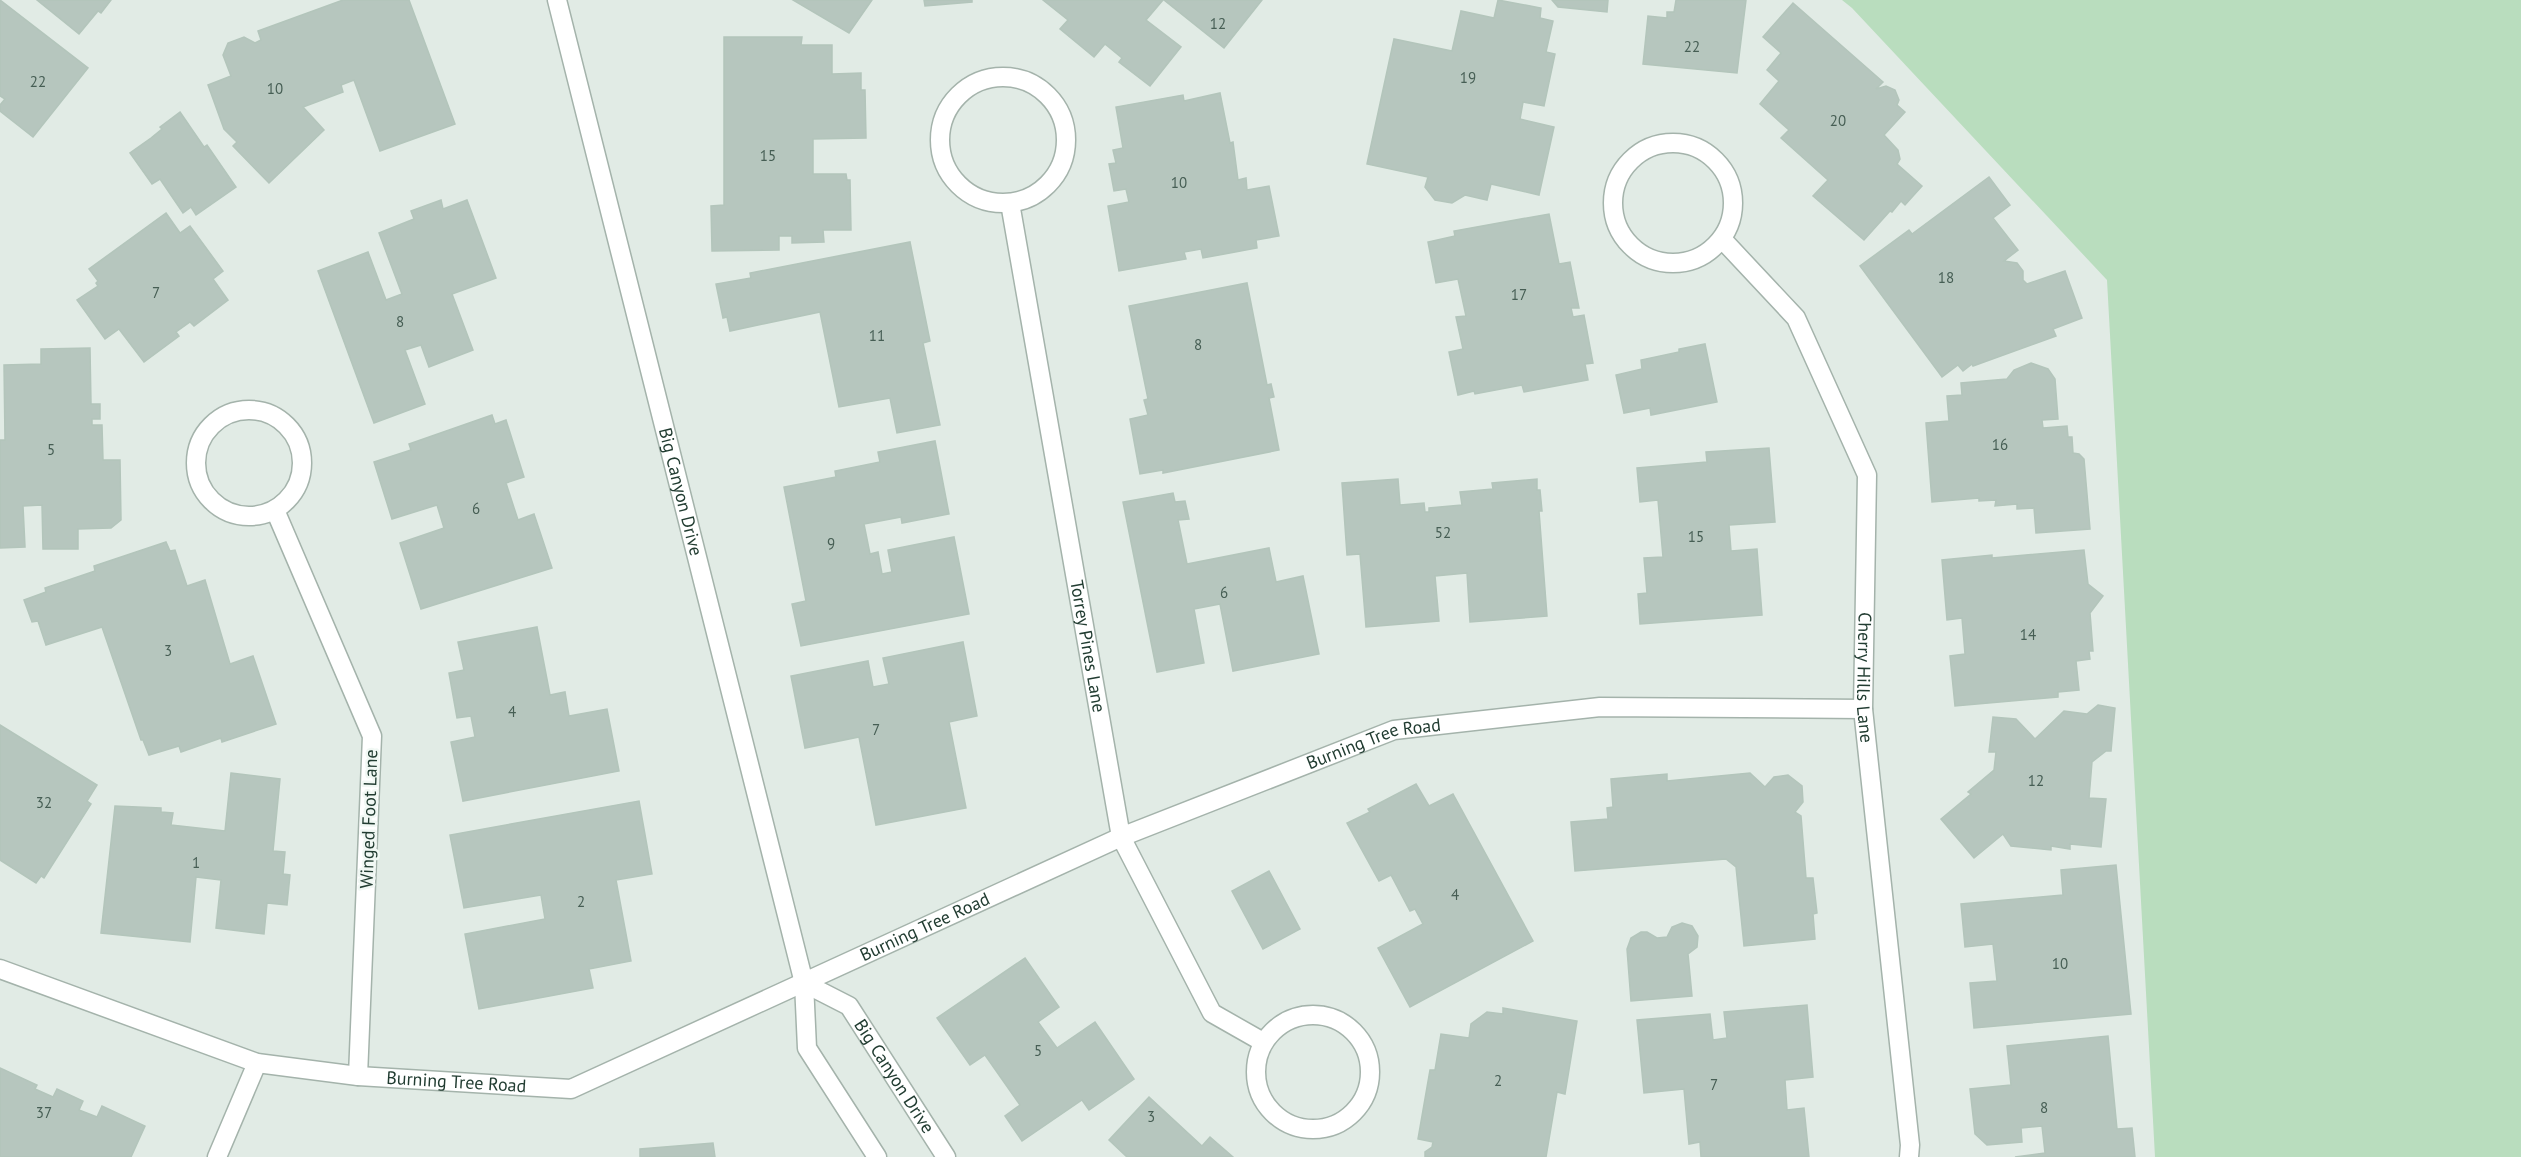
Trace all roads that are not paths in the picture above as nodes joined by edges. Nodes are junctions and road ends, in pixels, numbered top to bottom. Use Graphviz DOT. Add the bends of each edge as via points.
graph roads {
  1 [pos="557,0"];
  2 [pos="1010,203"];
  3 [pos="1722,239"];
  4 [pos="275,510"];
  5 [pos="1863,710"];
  6 [pos="1121,837"];
  7 [pos="0,969"];
  8 [pos="804,983"];
  9 [pos="1263,1042"];
  10 [pos="257,1063"];
  11 [pos="358,1076"];
  12 [pos="217,1157"];
  13 [pos="877,1157"];
  14 [pos="946,1157"];
  15 [pos="1909,1157"];
  1 -- 8 [label="street, Big Canyon Drive"];
  2 -- 2 [label="street" via="1033,196 1052,180 1064,158 1066,133 1058,110 1043,90 1021,79 996,77 972,84 953,100 942,122 939,146 947,170 963,189 985,200"];
  2 -- 6 [label="street, Torrey Pines Lane"];
  3 -- 3 [label="street" via="1732,217 1733,194 1725,172 1708,155 1687,144 1663,144 1641,152 1624,168 1614,189 1613,213 1621,235 1637,252 1659,262 1683,263 1705,255"];
  3 -- 5 [label="street, Cherry Hills Lane" via="1796,318 1867,475"];
  4 -- 4 [label="street" via="291,496 300,477 302,456 296,436 282,420 263,411 242,409 222,416 206,430 196,448 195,469 202,489 215,505 234,514 255,516"];
  4 -- 11 [label="street, Winged Foot Lane" via="372,735"];
  5 -- 6 [label="street, Burning Tree Road" via="1600,707 1394,730"];
  5 -- 15 [label="street, Cherry Hills Lane"];
  6 -- 8 [label="street, Burning Tree Road"];
  6 -- 9 [label="street, Torrey Pines Lane" via="1212,1013"];
  7 -- 10 [label="street, Burning Tree Road"];
  8 -- 11 [label="street, Burning Tree Road" via="572,1089"];
  8 -- 13 [label="street, Big Canyon Drive" via="807,1048"];
  8 -- 14 [label="street, Big Canyon Drive" via="849,1006"];
  9 -- 9 [label="street" via="1256,1064 1257,1086 1268,1107 1284,1121 1306,1128 1328,1127 1348,1117 1363,1101 1370,1079 1368,1057 1359,1037 1342,1022 1321,1015 1298,1016 1278,1026"];
  10 -- 11 [label="street, Burning Tree Road"];
  10 -- 12 [label="street"];
}
